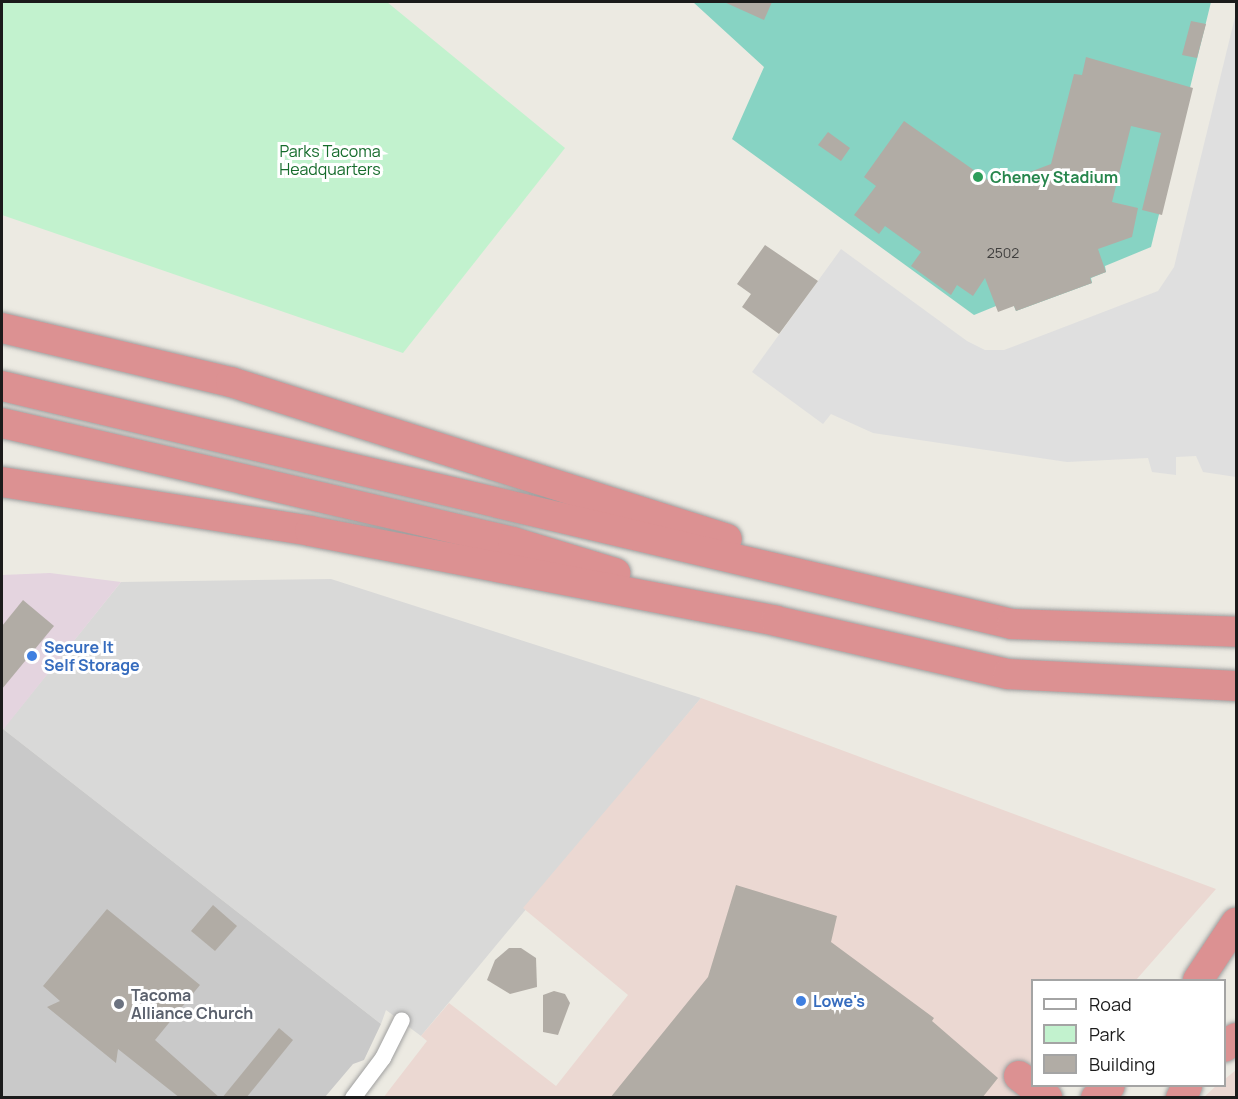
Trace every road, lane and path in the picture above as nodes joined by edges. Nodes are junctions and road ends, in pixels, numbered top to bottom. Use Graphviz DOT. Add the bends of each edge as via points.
graph roads {
  1 [pos="2,328"];
  2 [pos="2,386"];
  3 [pos="2,423"];
  4 [pos="2,477"];
  5 [pos="2,482"];
  6 [pos="117,498"];
  7 [pos="909,599"];
  8 [pos="776,621"];
  9 [pos="1236,632"];
  10 [pos="1236,686"];
  11 [pos="1236,922"];
  12 [pos="1199,979"];
  13 [pos="402,1020"];
  14 [pos="1019,1076"];
  15 [pos="1031,1085"];
  16 [pos="1033,1087"];
  17 [pos="1109,1087"];
  18 [pos="352,1098"];
  19 [pos="1047,1098"];
  20 [pos="1096,1098"];
  1 -- 7 [label="highway" via="231,382"];
  2 -- 7 [label="highway"];
  3 -- 8 [label="highway" via="513,542"];
  4 -- 6 [label="highway"];
  5 -- 6 [label="highway"];
  6 -- 8 [label="highway"];
  7 -- 9 [label="highway" via="1012,624"];
  8 -- 10 [label="highway" via="1008,674"];
  11 -- 12 [label="highway"];
  13 -- 18 [label="street" via="383,1058"];
  14 -- 15 [label="highway"];
  16 -- 19 [label="highway"];
  17 -- 20 [label="highway"];
}
